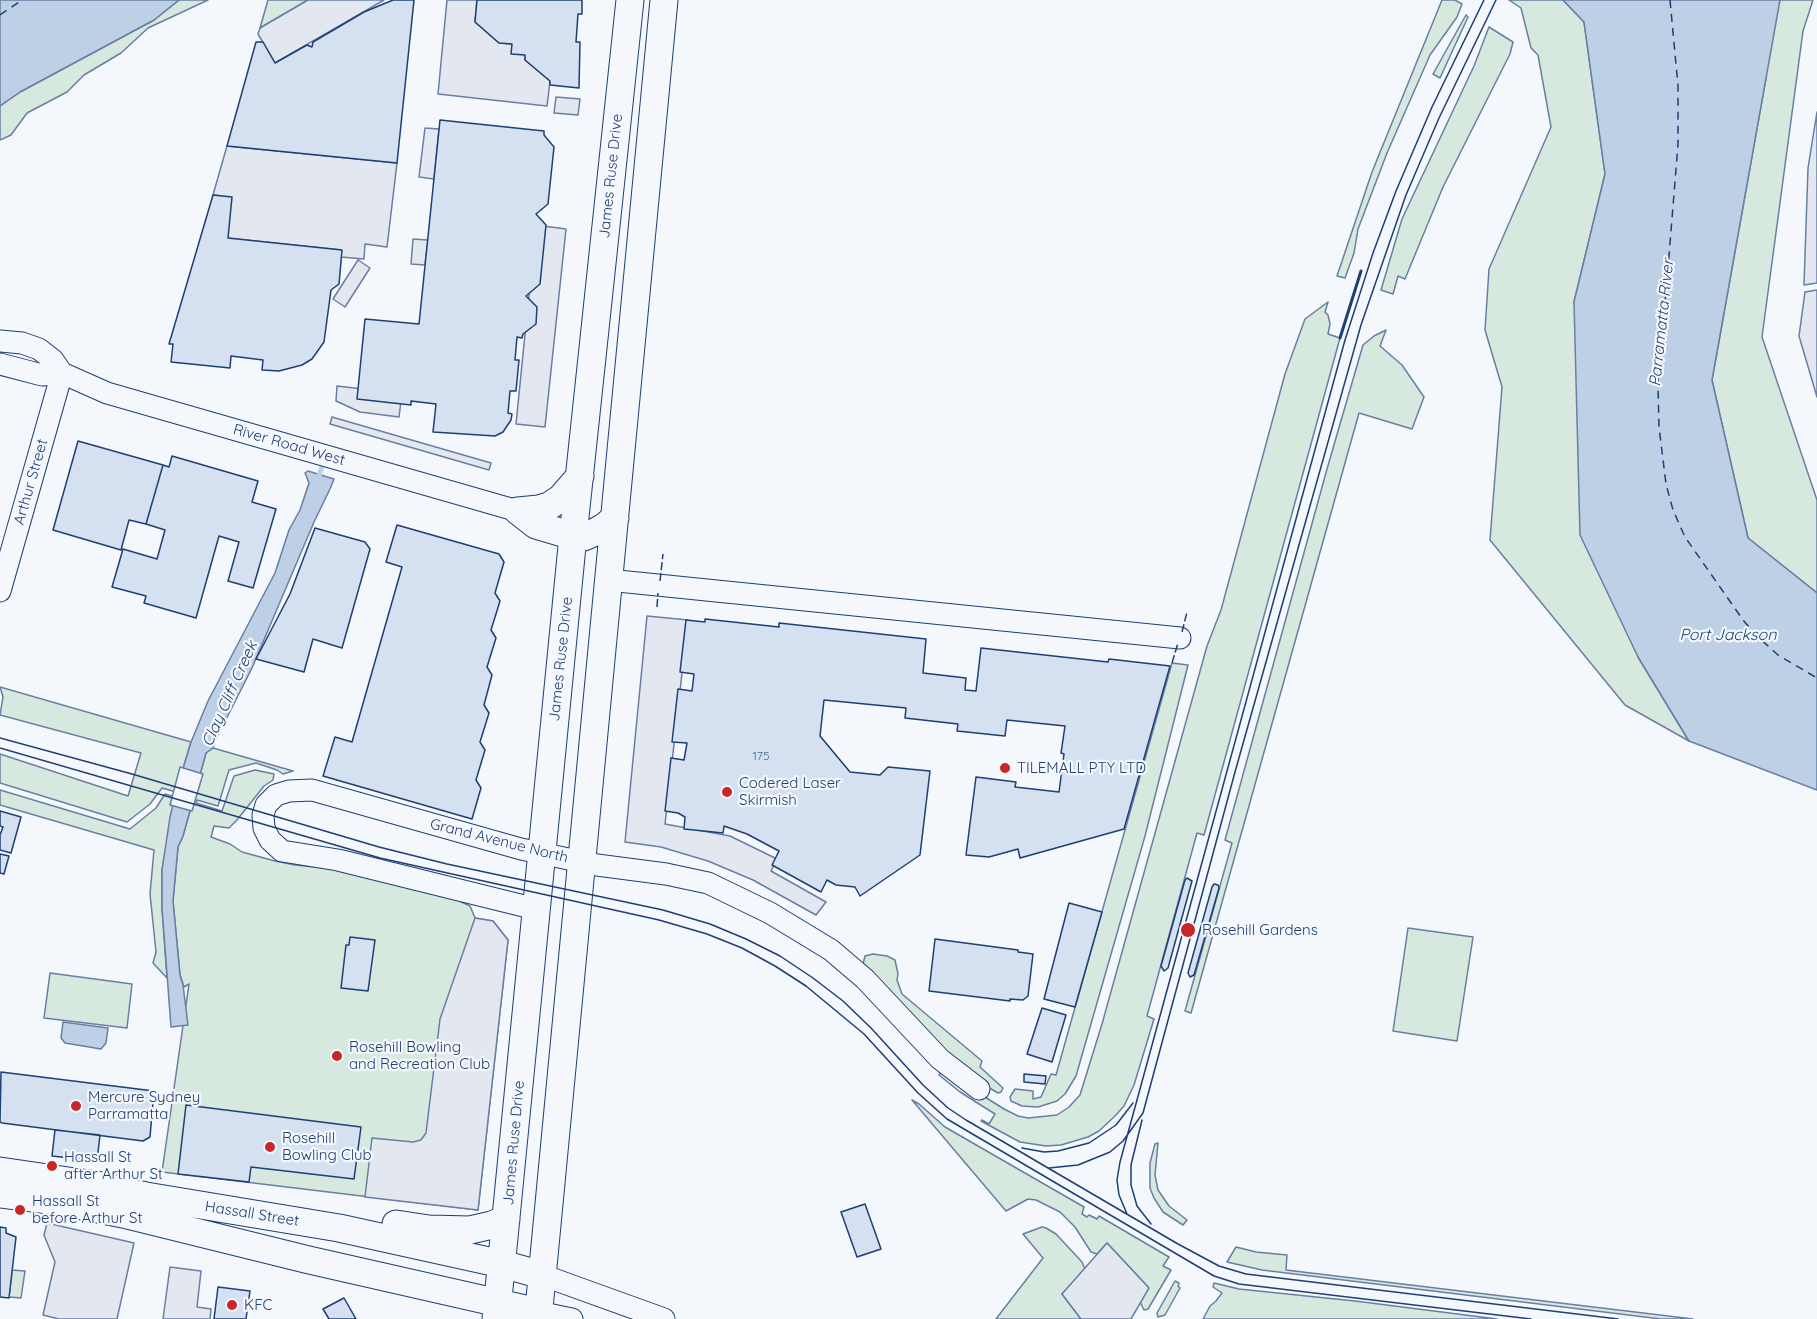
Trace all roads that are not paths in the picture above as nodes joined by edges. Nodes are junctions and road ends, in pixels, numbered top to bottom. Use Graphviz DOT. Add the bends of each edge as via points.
graph roads {
  1 [pos="630,0"];
  2 [pos="664,0"];
  3 [pos="0,341"];
  4 [pos="0,364"];
  5 [pos="62,373"];
  6 [pos="580,476"];
  7 [pos="518,511"];
  8 [pos="615,518"];
  9 [pos="573,536"];
  10 [pos="608,580"];
  11 [pos="0,591"];
  12 [pos="1180,638"];
  13 [pos="542,853"];
  14 [pos="581,861"];
  15 [pos="536,909"];
  16 [pos="979,1089"];
  17 [pos="0,1171"];
  18 [pos="0,1194"];
  19 [pos="507,1219"];
  20 [pos="289,1220"];
  21 [pos="502,1264"];
  22 [pos="542,1275"];
  23 [pos="497,1311"];
  24 [pos="538,1315"];
  25 [pos="572,1319"];
  26 [pos="664,1319"];
  1 -- 6 [label="main road, James Ruse Drive"];
  2 -- 8 [label="main road"];
  3 -- 5 [label="street, River Road West" via="39,349"];
  4 -- 5 [label="street, River Road West" via="42,375"];
  5 -- 7 [label="street, River Road West" via="107,393"];
  5 -- 11 [label="street, Arthur Street"];
  6 -- 7 [label="main road" via="549,506"];
  6 -- 9 [label="main road, James Ruse Drive"];
  7 -- 9 [label="main road" via="536,525"];
  8 -- 9 [label="main road" via="589,535"];
  8 -- 10 [label="main road"];
  9 -- 13 [label="main road, James Ruse Drive"];
  10 -- 12 [label="street"];
  10 -- 14 [label="main road"];
  13 -- 14 [label="street, Grand Avenue North"];
  13 -- 15 [label="main road, James Ruse Drive"];
  13 -- 15 [label="street, Grand Avenue North" via="475,838 312,790 276,795 263,815 270,840 282,851 338,860"];
  14 -- 16 [label="street, Grand Avenue North" via="708,883 796,927 847,962 940,1059"];
  14 -- 22 [label="main road"];
  15 -- 19 [label="main road, James Ruse Drive"];
  17 -- 20 [label="main road, Hassall Street"];
  18 -- 23 [label="main road, Hassall Street" via="123,1214"];
  19 -- 20 [label="main road" via="470,1230 331,1214"];
  19 -- 21 [label="main road, James Ruse Drive"];
  20 -- 21 [label="main road, Hassall Street"];
  21 -- 22 [label="main road, Hassall Street"];
  21 -- 23 [label="main road, James Ruse Drive"];
  22 -- 24 [label="main road"];
  22 -- 26 [label="street"];
  23 -- 24 [label="main road, Hassall Street"];
  24 -- 25 [label="street"];
}
